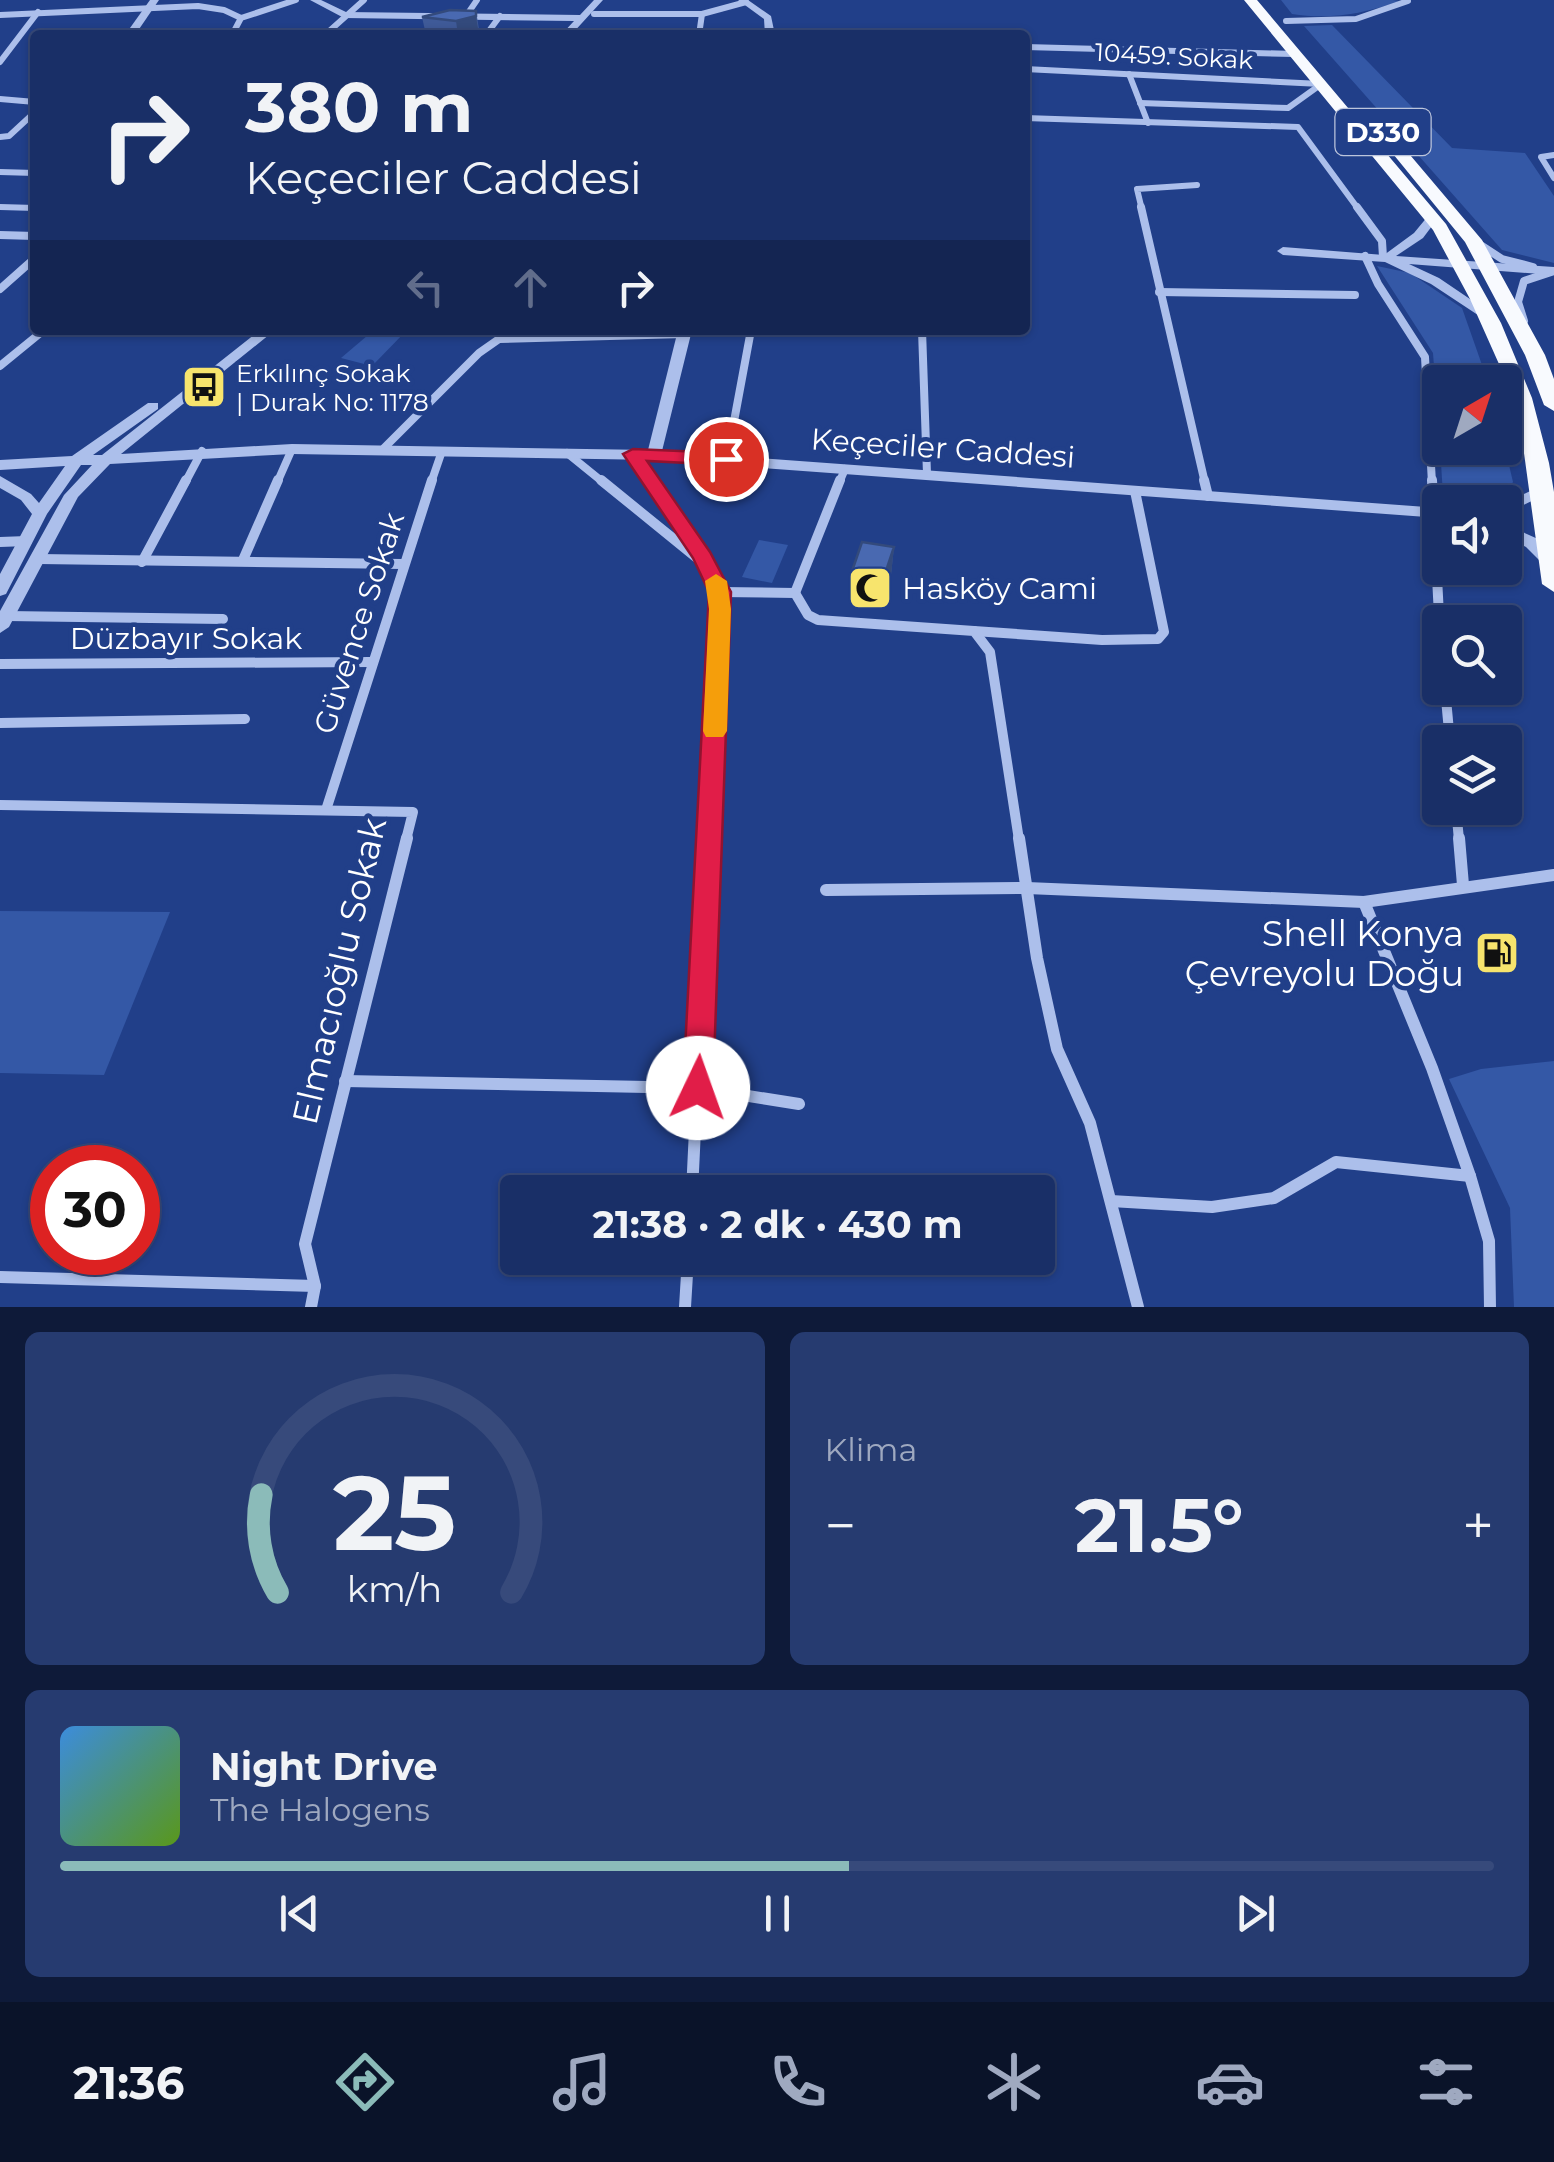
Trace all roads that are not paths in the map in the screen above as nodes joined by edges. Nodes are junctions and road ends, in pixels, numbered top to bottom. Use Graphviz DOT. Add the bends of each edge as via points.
graph roads {
  1 [pos="296,0"];
  2 [pos="314,0"];
  3 [pos="364,0"];
  4 [pos="477,0"];
  5 [pos="599,0"];
  6 [pos="610,0"];
  7 [pos="1250,0"];
  8 [pos="1268,0"];
  9 [pos="1408,0"];
  10 [pos="744,1"];
  11 [pos="152,4"];
  12 [pos="38,12"];
  13 [pos="594,14"];
  14 [pos="702,14"];
  15 [pos="0,15"];
  16 [pos="344,15"];
  17 [pos="433,15"];
  18 [pos="466,16"];
  19 [pos="500,16"];
  20 [pos="241,18"];
  21 [pos="580,18"];
  22 [pos="1286,21"];
  23 [pos="134,30"];
  24 [pos="235,30"];
  25 [pos="329,30"];
  26 [pos="424,30"];
  27 [pos="490,30"];
  28 [pos="570,30"];
  29 [pos="582,30"];
  30 [pos="700,30"];
  31 [pos="769,30"];
  32 [pos="11,46"];
  33 [pos="0,47"];
  34 [pos="1030,47"];
  35 [pos="1294,54"];
  36 [pos="0,62"];
  37 [pos="1030,70"];
  38 [pos="1129,74"];
  39 [pos="1321,84"];
  40 [pos="0,98"];
  41 [pos="30,101"];
  42 [pos="1140,103"];
  43 [pos="30,116"];
  44 [pos="1030,118"];
  45 [pos="1148,123"];
  46 [pos="0,137"];
  47 [pos="1554,155"];
  48 [pos="0,172"];
  49 [pos="30,173"];
  50 [pos="1554,178"];
  51 [pos="1197,185"];
  52 [pos="0,207"];
  53 [pos="30,208"];
  54 [pos="1432,218"];
  55 [pos="0,235"];
  56 [pos="30,236"];
  57 [pos="1473,240"];
  58 [pos="1283,251"];
  59 [pos="1365,256"];
  60 [pos="1386,257"];
  61 [pos="30,263"];
  62 [pos="1463,266"];
  63 [pos="1490,268"];
  64 [pos="1554,271"];
  65 [pos="0,290"];
  66 [pos="1160,292"];
  67 [pos="1355,295"];
  68 [pos="1490,320"];
  69 [pos="38,335"];
  70 [pos="246,335"];
  71 [pos="262,335"];
  72 [pos="615,335"];
  73 [pos="684,335"];
  74 [pos="750,335"];
  75 [pos="922,335"];
  76 [pos="1535,355"];
  77 [pos="0,366"];
  78 [pos="1554,405"];
  79 [pos="153,419"];
  80 [pos="384,448"];
  81 [pos="292,449"];
  82 [pos="202,451"];
  83 [pos="442,451"];
  84 [pos="566,453"];
  85 [pos="633,454"];
  86 [pos="654,455"];
  87 [pos="108,457"];
  88 [pos="78,459"];
  89 [pos="726,459"];
  90 [pos="0,465"];
  91 [pos="845,469"];
  92 [pos="927,474"];
  93 [pos="0,480"];
  94 [pos="1434,485"];
  95 [pos="1543,490"];
  96 [pos="1136,491"];
  97 [pos="1208,496"];
  98 [pos="1522,500"];
  99 [pos="1422,511"];
  100 [pos="40,514"];
  101 [pos="1522,538"];
  102 [pos="27,541"];
  103 [pos="0,542"];
  104 [pos="39,559"];
  105 [pos="243,560"];
  106 [pos="142,562"];
  107 [pos="402,564"];
  108 [pos="710,569"];
  109 [pos="1553,573"];
  110 [pos="0,590"];
  111 [pos="720,592"];
  112 [pos="795,592"];
  113 [pos="223,619"];
  114 [pos="4,621"];
  115 [pos="974,631"];
  116 [pos="372,662"];
  117 [pos="0,664"];
  118 [pos="246,719"];
  119 [pos="0,723"];
  120 [pos="0,805"];
  121 [pos="326,810"];
  122 [pos="1458,825"];
  123 [pos="1554,875"];
  124 [pos="1463,885"];
  125 [pos="1027,888"];
  126 [pos="826,890"];
  127 [pos="1364,902"];
  128 [pos="345,1081"];
  129 [pos="698,1088"];
  130 [pos="799,1104"];
  131 [pos="693,1175"];
  132 [pos="1470,1176"];
  133 [pos="1111,1201"];
  134 [pos="687,1275"];
  135 [pos="0,1278"];
  136 [pos="316,1286"];
  137 [pos="311,1307"];
  138 [pos="685,1307"];
  139 [pos="1138,1307"];
  140 [pos="1490,1307"];
  1 -- 20 [label="street"];
  2 -- 16 [label="street"];
  3 -- 16 [label="street"];
  4 -- 18 [label="street"];
  5 -- 21 [label="street"];
  6 -- 13 [label="street"];
  7 -- 35 [label="highway, D330"];
  8 -- 22 [label="highway, D330"];
  9 -- 22 [label="street" via="1356,18"];
  10 -- 14 [label="street"];
  10 -- 31 [label="street" via="768,18"];
  11 -- 12 [label="street"];
  11 -- 20 [label="street" via="208,7"];
  11 -- 23 [label="street"];
  12 -- 15 [label="street"];
  12 -- 32 [label="street"];
  13 -- 14 [label="street"];
  13 -- 29 [label="street"];
  14 -- 30 [label="street"];
  16 -- 17 [label="street"];
  16 -- 25 [label="street"];
  17 -- 18 [label="street"];
  17 -- 26 [label="street"];
  18 -- 19 [label="street"];
  19 -- 21 [label="street"];
  19 -- 27 [label="street"];
  20 -- 24 [label="street"];
  21 -- 28 [label="street"];
  22 -- 57 [label="highway, D330"];
  32 -- 33 [label="street"];
  32 -- 36 [label="street"];
  34 -- 35 [label="street"];
  35 -- 39 [label="highway, D330"];
  37 -- 38 [label="street, 10459. Sokak"];
  38 -- 39 [label="street, 10459. Sokak"];
  38 -- 42 [label="street"];
  39 -- 42 [label="street" via="1288,108"];
  39 -- 54 [label="highway, D330"];
  40 -- 41 [label="street"];
  42 -- 45 [label="street"];
  43 -- 46 [label="street"];
  44 -- 45 [label="street"];
  45 -- 60 [label="street" via="1298,127 1382,241"];
  47 -- 50 [label="street" via="1541,157"];
  48 -- 49 [label="street"];
  51 -- 66 [label="street" via="1137,189"];
  52 -- 53 [label="street"];
  54 -- 60 [label="street" via="1419,238"];
  54 -- 62 [label="highway, D330"];
  55 -- 56 [label="street"];
  57 -- 63 [label="highway, D330"];
  57 -- 64 [label="street" via="1502,259"];
  58 -- 59 [label="street"];
  59 -- 60 [label="street"];
  59 -- 94 [label="street" via="1425,356"];
  60 -- 62 [label="street"];
  60 -- 68 [label="street"];
  61 -- 65 [label="street"];
  62 -- 63 [label="street"];
  62 -- 68 [label="highway, D330"];
  63 -- 64 [label="street"];
  63 -- 76 [label="highway, D330"];
  64 -- 76 [label="street" via="1524,281 1518,291"];
  66 -- 67 [label="street"];
  66 -- 97 [label="street"];
  68 -- 95 [label="highway, D330" via="1530,423"];
  69 -- 77 [label="street"];
  70 -- 88 [label="street"];
  71 -- 79 [label="street"];
  72 -- 80 [label="street" via="499,340"];
  73 -- 86 [label="street"];
  74 -- 89 [label="street"];
  75 -- 92 [label="street"];
  76 -- 78 [label="highway, D330"];
  79 -- 82 [label="street" via="146,435 151,440"];
  79 -- 87 [label="street"];
  80 -- 81 [label="street, Keçeciler Caddesi"];
  80 -- 83 [label="street, Keçeciler Caddesi"];
  81 -- 82 [label="street, Keçeciler Caddesi"];
  81 -- 105 [label="street"];
  82 -- 87 [label="street"];
  82 -- 106 [label="street"];
  83 -- 84 [label="street, Keçeciler Caddesi"];
  83 -- 107 [label="street, Güvence Sokak"];
  84 -- 85 [label="street, Keçeciler Caddesi"];
  84 -- 108 [label="street"];
  85 -- 86 [label="street, Keçeciler Caddesi"];
  85 -- 108 [label="street"];
  86 -- 89 [label="street, Keçeciler Caddesi"];
  87 -- 88 [label="street"];
  87 -- 104 [label="street" via="72,495"];
  88 -- 90 [label="street"];
  88 -- 100 [label="street"];
  89 -- 91 [label="street, Keçeciler Caddesi"];
  91 -- 92 [label="street, Keçeciler Caddesi"];
  91 -- 112 [label="street"];
  92 -- 96 [label="street, Keçeciler Caddesi"];
  93 -- 100 [label="street"];
  95 -- 98 [label="street"];
  95 -- 109 [label="highway, D330"];
  96 -- 97 [label="street, Keçeciler Caddesi"];
  96 -- 115 [label="street" via="1164,632 1158,639"];
  97 -- 99 [label="street, Keçeciler Caddesi"];
  100 -- 102 [label="street"];
  101 -- 109 [label="street"];
  102 -- 103 [label="street"];
  102 -- 110 [label="street"];
  104 -- 106 [label="street"];
  104 -- 114 [label="street"];
  105 -- 106 [label="street"];
  105 -- 107 [label="street"];
  107 -- 116 [label="street, Güvence Sokak"];
  108 -- 111 [label="street"];
  111 -- 112 [label="street"];
  111 -- 129 [label="street"];
  112 -- 115 [label="street" via="808,616 831,623"];
  113 -- 114 [label="street"];
  115 -- 125 [label="street" via="990,652 998,686"];
  116 -- 117 [label="street, Düzbayır Sokak"];
  116 -- 121 [label="street, Güvence Sokak"];
  118 -- 119 [label="street"];
  120 -- 121 [label="street, Elmacıoğlu Sokak"];
  121 -- 128 [label="street, Elmacıoğlu Sokak" via="413,812"];
  122 -- 124 [label="street"];
  123 -- 124 [label="street"];
  124 -- 127 [label="street"];
  125 -- 126 [label="street"];
  125 -- 127 [label="street"];
  125 -- 133 [label="street" via="1057,1049 1090,1124"];
  127 -- 132 [label="street"];
  128 -- 129 [label="street"];
  128 -- 136 [label="street, Elmacıoğlu Sokak" via="305,1244"];
  129 -- 130 [label="street"];
  129 -- 131 [label="street"];
  132 -- 133 [label="street" via="1336,1162 1274,1198 1212,1207"];
  132 -- 140 [label="street" via="1489,1241"];
  133 -- 139 [label="street"];
  134 -- 138 [label="street"];
  135 -- 136 [label="street"];
  136 -- 137 [label="street, Elmacıoğlu Sokak"];
}
